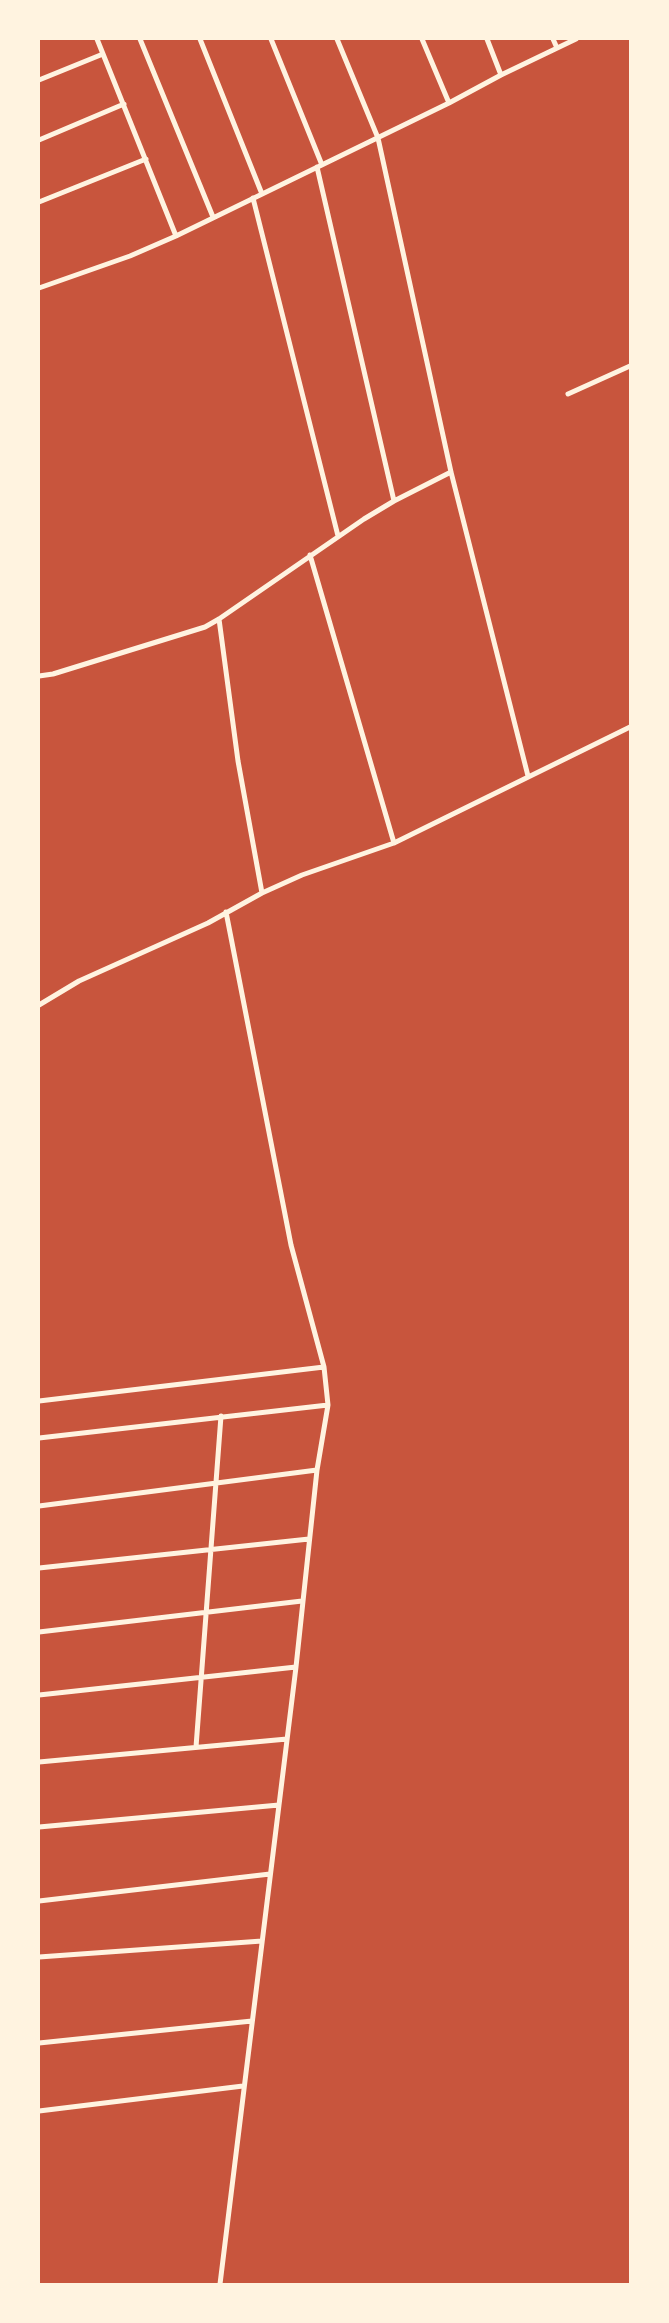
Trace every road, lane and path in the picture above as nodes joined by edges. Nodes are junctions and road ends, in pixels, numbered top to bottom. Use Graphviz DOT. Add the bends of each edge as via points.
graph roads {
  1 [pos="97,39"];
  2 [pos="140,39"];
  3 [pos="200,39"];
  4 [pos="271,39"];
  5 [pos="337,39"];
  6 [pos="422,39"];
  7 [pos="487,39"];
  8 [pos="553,39"];
  9 [pos="576,39"];
  10 [pos="557,48"];
  11 [pos="104,54"];
  12 [pos="501,75"];
  13 [pos="39,80"];
  14 [pos="449,103"];
  15 [pos="124,104"];
  16 [pos="378,138"];
  17 [pos="39,140"];
  18 [pos="146,159"];
  19 [pos="320,166"];
  20 [pos="262,194"];
  21 [pos="253,198"];
  22 [pos="39,202"];
  23 [pos="213,218"];
  24 [pos="176,236"];
  25 [pos="39,288"];
  26 [pos="630,366"];
  27 [pos="568,394"];
  28 [pos="451,472"];
  29 [pos="394,501"];
  30 [pos="338,536"];
  31 [pos="310,555"];
  32 [pos="220,619"];
  33 [pos="39,676"];
  34 [pos="630,727"];
  35 [pos="528,776"];
  36 [pos="394,843"];
  37 [pos="262,893"];
  38 [pos="226,912"];
  39 [pos="39,1005"];
  40 [pos="324,1367"];
  41 [pos="39,1401"];
  42 [pos="328,1405"];
  43 [pos="221,1416"];
  44 [pos="39,1438"];
  45 [pos="317,1470"];
  46 [pos="215,1484"];
  47 [pos="39,1506"];
  48 [pos="310,1539"];
  49 [pos="211,1549"];
  50 [pos="39,1568"];
  51 [pos="302,1601"];
  52 [pos="206,1612"];
  53 [pos="39,1632"];
  54 [pos="296,1667"];
  55 [pos="202,1677"];
  56 [pos="39,1695"];
  57 [pos="287,1739"];
  58 [pos="196,1746"];
  59 [pos="39,1762"];
  60 [pos="279,1805"];
  61 [pos="39,1826"];
  62 [pos="270,1874"];
  63 [pos="39,1901"];
  64 [pos="262,1941"];
  65 [pos="39,1957"];
  66 [pos="252,2022"];
  67 [pos="39,2042"];
  68 [pos="244,2086"];
  69 [pos="39,2111"];
  70 [pos="220,2284"];
  1 -- 11 [label="street"];
  2 -- 23 [label="street"];
  3 -- 20 [label="street"];
  4 -- 19 [label="street"];
  5 -- 16 [label="street"];
  6 -- 14 [label="street"];
  7 -- 12 [label="street"];
  8 -- 10 [label="street"];
  9 -- 10 [label="street"];
  10 -- 12 [label="street"];
  11 -- 13 [label="street"];
  11 -- 15 [label="street"];
  12 -- 14 [label="street"];
  14 -- 16 [label="street"];
  15 -- 17 [label="street"];
  15 -- 18 [label="street"];
  16 -- 19 [label="street"];
  16 -- 28 [label="street"];
  18 -- 22 [label="street"];
  18 -- 24 [label="street"];
  19 -- 20 [label="street"];
  19 -- 29 [label="street"];
  20 -- 21 [label="street"];
  21 -- 23 [label="street"];
  21 -- 30 [label="street"];
  23 -- 24 [label="street"];
  24 -- 25 [label="street"];
  26 -- 27 [label="street"];
  28 -- 29 [label="street"];
  28 -- 35 [label="street"];
  29 -- 30 [label="street"];
  30 -- 31 [label="street"];
  31 -- 32 [label="street"];
  31 -- 36 [label="street"];
  32 -- 33 [label="street" via="206,627 150,645"];
  32 -- 37 [label="street" via="238,760"];
  34 -- 35 [label="street"];
  35 -- 36 [label="street"];
  36 -- 37 [label="street" via="302,875"];
  37 -- 38 [label="street"];
  38 -- 39 [label="street" via="79,981"];
  38 -- 40 [label="street" via="291,1245"];
  40 -- 41 [label="street"];
  40 -- 42 [label="street"];
  42 -- 43 [label="street"];
  42 -- 45 [label="street"];
  43 -- 44 [label="street"];
  43 -- 46 [label="street"];
  45 -- 46 [label="street"];
  45 -- 48 [label="street"];
  46 -- 47 [label="street"];
  46 -- 49 [label="street"];
  48 -- 49 [label="street"];
  48 -- 51 [label="street"];
  49 -- 50 [label="street"];
  49 -- 52 [label="street"];
  51 -- 52 [label="street"];
  51 -- 54 [label="street"];
  52 -- 53 [label="street"];
  52 -- 55 [label="street"];
  54 -- 55 [label="street"];
  54 -- 57 [label="street"];
  55 -- 56 [label="street"];
  55 -- 58 [label="street"];
  57 -- 58 [label="street"];
  57 -- 60 [label="street"];
  58 -- 59 [label="street"];
  60 -- 61 [label="street"];
  60 -- 62 [label="street"];
  62 -- 63 [label="street"];
  62 -- 64 [label="street"];
  64 -- 65 [label="street"];
  64 -- 66 [label="street"];
  66 -- 67 [label="street"];
  66 -- 68 [label="street"];
  68 -- 69 [label="street"];
  68 -- 70 [label="street"];
}
